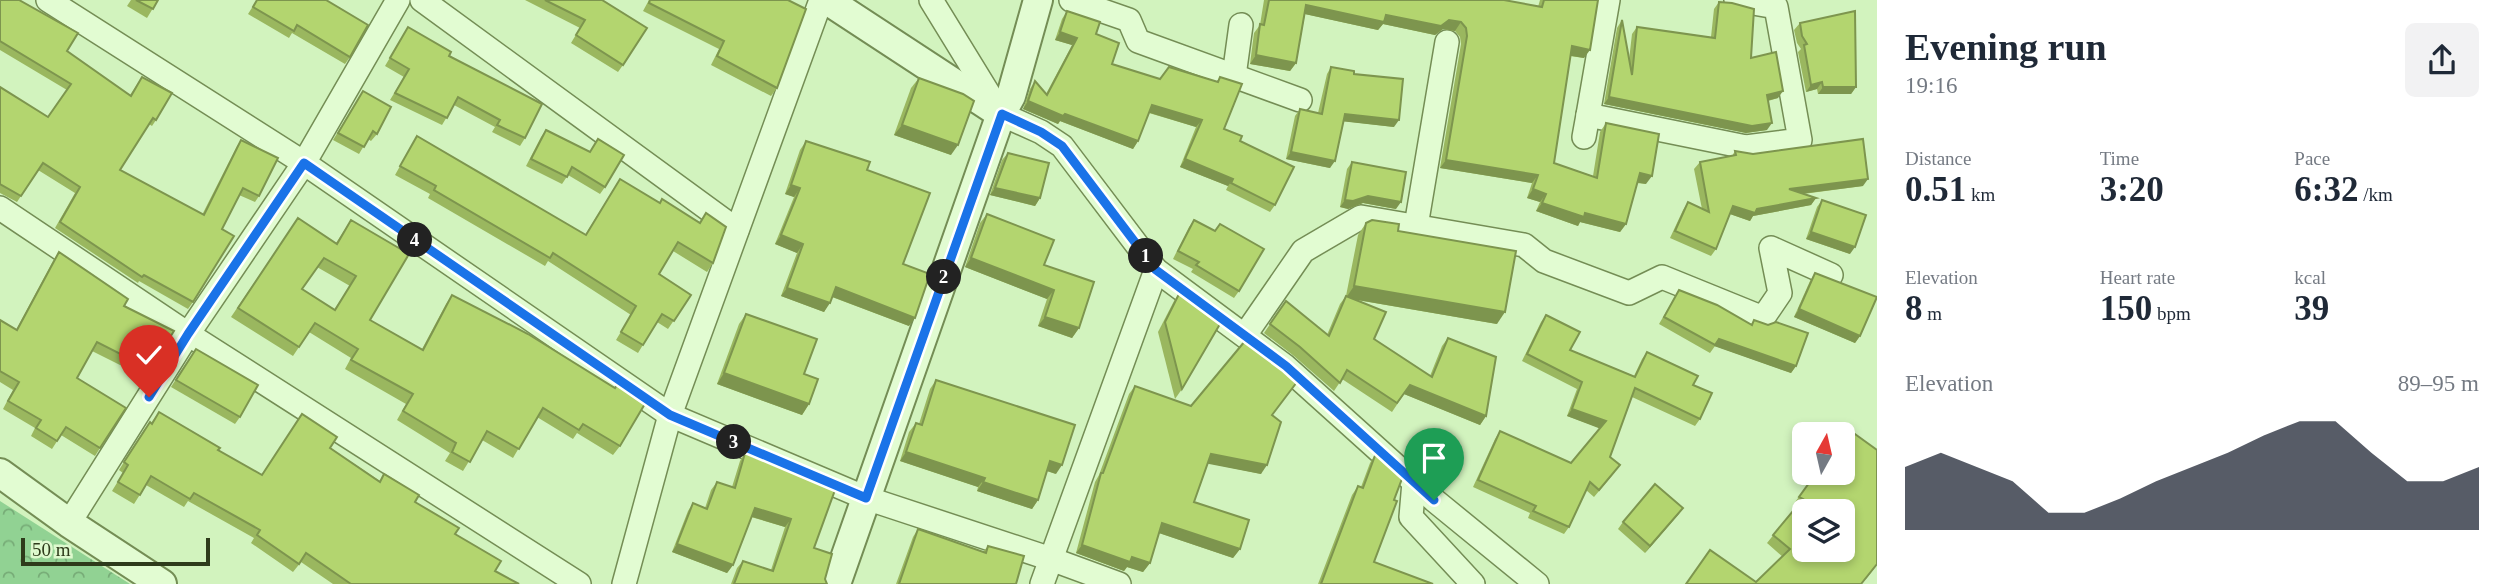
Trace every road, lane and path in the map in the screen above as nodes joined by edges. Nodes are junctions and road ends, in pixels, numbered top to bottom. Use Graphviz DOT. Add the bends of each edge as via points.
graph roads {
  1 [pos="49,0"];
  2 [pos="398,0"];
  3 [pos="422,0"];
  4 [pos="821,0"];
  5 [pos="827,0"];
  6 [pos="930,0"];
  7 [pos="1038,0"];
  8 [pos="1072,0"];
  9 [pos="1608,0"];
  10 [pos="1736,0"];
  11 [pos="1241,25"];
  12 [pos="1447,42"];
  13 [pos="1234,76"];
  14 [pos="1300,100"];
  15 [pos="1002,114"];
  16 [pos="304,163"];
  17 [pos="0,208"];
  18 [pos="1416,226"];
  19 [pos="737,230"];
  20 [pos="1156,270"];
  21 [pos="1831,275"];
  22 [pos="188,334"];
  23 [pos="1245,335"];
  24 [pos="670,415"];
  25 [pos="0,473"];
  26 [pos="1414,482"];
  27 [pos="866,498"];
  28 [pos="69,523"];
  29 [pos="1051,559"];
  30 [pos="162,584"];
  31 [pos="579,584"];
  32 [pos="624,584"];
  33 [pos="836,584"];
  34 [pos="1042,584"];
  35 [pos="1119,584"];
  36 [pos="1473,584"];
  37 [pos="1536,584"];
  1 -- 16 [label="street"];
  2 -- 16 [label="street"];
  3 -- 19 [label="street"];
  4 -- 19 [label="street"];
  5 -- 15 [label="street"];
  6 -- 15 [label="street"];
  7 -- 15 [label="street"];
  8 -- 13 [label="street" via="1129,20 1138,41"];
  9 -- 10 [label="street" via="1586,126 1746,148 1800,140 1776,7"];
  11 -- 13 [label="street"];
  12 -- 18 [label="street"];
  13 -- 14 [label="street"];
  15 -- 20 [label="street" via="1062,146"];
  15 -- 27 [label="street"];
  16 -- 22 [label="street"];
  16 -- 24 [label="street"];
  17 -- 22 [label="street"];
  18 -- 21 [label="street" via="1524,245 1544,261 1629,293 1662,277 1763,318 1780,293 1771,248"];
  18 -- 23 [label="street" via="1361,217 1303,251"];
  19 -- 24 [label="street"];
  20 -- 23 [label="street"];
  20 -- 29 [label="street"];
  22 -- 28 [label="street"];
  22 -- 31 [label="street"];
  23 -- 26 [label="street" via="1286,366"];
  24 -- 27 [label="street"];
  24 -- 32 [label="street"];
  25 -- 28 [label="street"];
  26 -- 36 [label="street" via="1411,517"];
  26 -- 37 [label="street"];
  27 -- 29 [label="street"];
  27 -- 33 [label="street"];
  28 -- 30 [label="street"];
  29 -- 34 [label="street"];
  29 -- 35 [label="street"];
}
